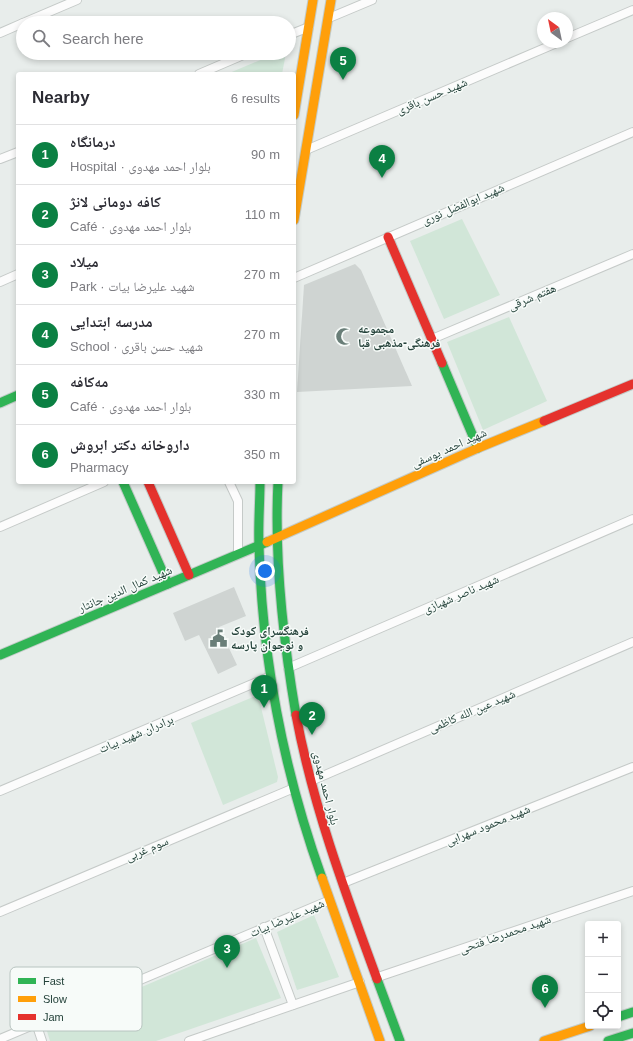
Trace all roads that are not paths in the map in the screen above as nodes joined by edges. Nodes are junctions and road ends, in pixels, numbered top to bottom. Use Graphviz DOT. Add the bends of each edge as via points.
graph roads {
  1 [pos="77,0"];
  2 [pos="313,0"];
  3 [pos="332,0"];
  4 [pos="372,0"];
  5 [pos="633,10"];
  6 [pos="39,16"];
  7 [pos="329,18"];
  8 [pos="16,26"];
  9 [pos="309,27"];
  10 [pos="0,33"];
  11 [pos="296,33"];
  12 [pos="573,35"];
  13 [pos="544,48"];
  14 [pos="232,60"];
  15 [pos="204,72"];
  16 [pos="296,103"];
  17 [pos="633,132"];
  18 [pos="306,150"];
  19 [pos="16,153"];
  20 [pos="0,159"];
  21 [pos="296,208"];
  22 [pos="388,237"];
  23 [pos="633,254"];
  24 [pos="16,275"];
  25 [pos="296,277"];
  26 [pos="0,282"];
  27 [pos="432,339"];
  28 [pos="633,384"];
  29 [pos="16,396"];
  30 [pos="0,403"];
  31 [pos="478,448"];
  32 [pos="99,484"];
  33 [pos="124,484"];
  34 [pos="149,484"];
  35 [pos="230,484"];
  36 [pos="260,484"];
  37 [pos="278,484"];
  38 [pos="633,519"];
  39 [pos="0,526"];
  40 [pos="277,538"];
  41 [pos="259,545"];
  42 [pos="238,554"];
  43 [pos="189,575"];
  44 [pos="168,584"];
  45 [pos="633,642"];
  46 [pos="0,655"];
  47 [pos="288,668"];
  48 [pos="271,676"];
  49 [pos="633,767"];
  50 [pos="311,780"];
  51 [pos="294,788"];
  52 [pos="0,791"];
  53 [pos="343,883"];
  54 [pos="633,891"];
  55 [pos="330,900"];
  56 [pos="0,912"];
  57 [pos="264,927"];
  58 [pos="378,977"];
  59 [pos="142,978"];
  60 [pos="360,982"];
  61 [pos="293,1005"];
  62 [pos="633,1012"];
  63 [pos="621,1016"];
  64 [pos="585,1028"];
  65 [pos="18,1031"];
  66 [pos="39,1031"];
  67 [pos="633,1033"];
  68 [pos="0,1039"];
  69 [pos="42,1041"];
  70 [pos="189,1041"];
  71 [pos="380,1041"];
  72 [pos="400,1041"];
  73 [pos="544,1041"];
  74 [pos="608,1041"];
  1 -- 6 [label="street"];
  2 -- 9 [label="main road"];
  3 -- 7 [label="main road"];
  4 -- 7 [label="street"];
  5 -- 12 [label="street"];
  7 -- 18 [label="main road"];
  8 -- 10 [label="street"];
  9 -- 11 [label="street"];
  9 -- 16 [label="main road"];
  13 -- 18 [label="street, شهید حسن باقری"];
  14 -- 15 [label="street"];
  17 -- 22 [label="street, شهید ابوالفضل نوری"];
  18 -- 21 [label="main road"];
  19 -- 20 [label="street"];
  22 -- 25 [label="street, شهید ابوالفضل نوری"];
  22 -- 27 [label="main road"];
  23 -- 27 [label="street, هفتم شرقی"];
  24 -- 26 [label="street"];
  27 -- 31 [label="main road"];
  28 -- 31 [label="main road, شهید احمد یوسفی"];
  29 -- 30 [label="main road"];
  31 -- 40 [label="main road, شهید احمد یوسفی"];
  32 -- 39 [label="street"];
  33 -- 44 [label="main road"];
  34 -- 43 [label="main road"];
  35 -- 42 [label="street" via="238,501"];
  36 -- 41 [label="main road"];
  37 -- 40 [label="main road, بلوار احمد مهدوی"];
  38 -- 47 [label="street, شهید ناصر شهبازی"];
  40 -- 41 [label="main road, شهید احمد یوسفی"];
  40 -- 47 [label="main road, بلوار احمد مهدوی" via="281,610"];
  41 -- 42 [label="main road, شهید کمال الدین جانثار"];
  41 -- 48 [label="main road"];
  42 -- 43 [label="main road, شهید کمال الدین جانثار"];
  43 -- 44 [label="main road, شهید کمال الدین جانثار"];
  44 -- 46 [label="main road, شهید کمال الدین جانثار"];
  45 -- 50 [label="street, شهید عین الله کاظمی"];
  47 -- 50 [label="main road, بلوار احمد مهدوی"];
  48 -- 51 [label="main road"];
  48 -- 52 [label="street, برادران شهید بیات"];
  49 -- 53 [label="street, شهید محمود سهرابی"];
  50 -- 51 [label="main road"];
  50 -- 53 [label="main road, بلوار احمد مهدوی" via="326,836"];
  51 -- 55 [label="main road"];
  51 -- 56 [label="street, سوم غربی"];
  53 -- 58 [label="main road, بلوار احمد مهدوی"];
  54 -- 58 [label="street, شهید محمدرضا فتحی"];
  55 -- 57 [label="street, شهید علیرضا بیات"];
  55 -- 60 [label="main road"];
  57 -- 59 [label="street, شهید علیرضا بیات"];
  57 -- 61 [label="street"];
  58 -- 72 [label="main road, بلوار احمد مهدوی"];
  60 -- 61 [label="street"];
  60 -- 71 [label="main road"];
  61 -- 70 [label="street"];
  62 -- 63 [label="main road"];
  64 -- 73 [label="main road"];
  65 -- 68 [label="street, شهید علیرضا بیات"];
  66 -- 69 [label="street"];
  67 -- 74 [label="main road"];
}
